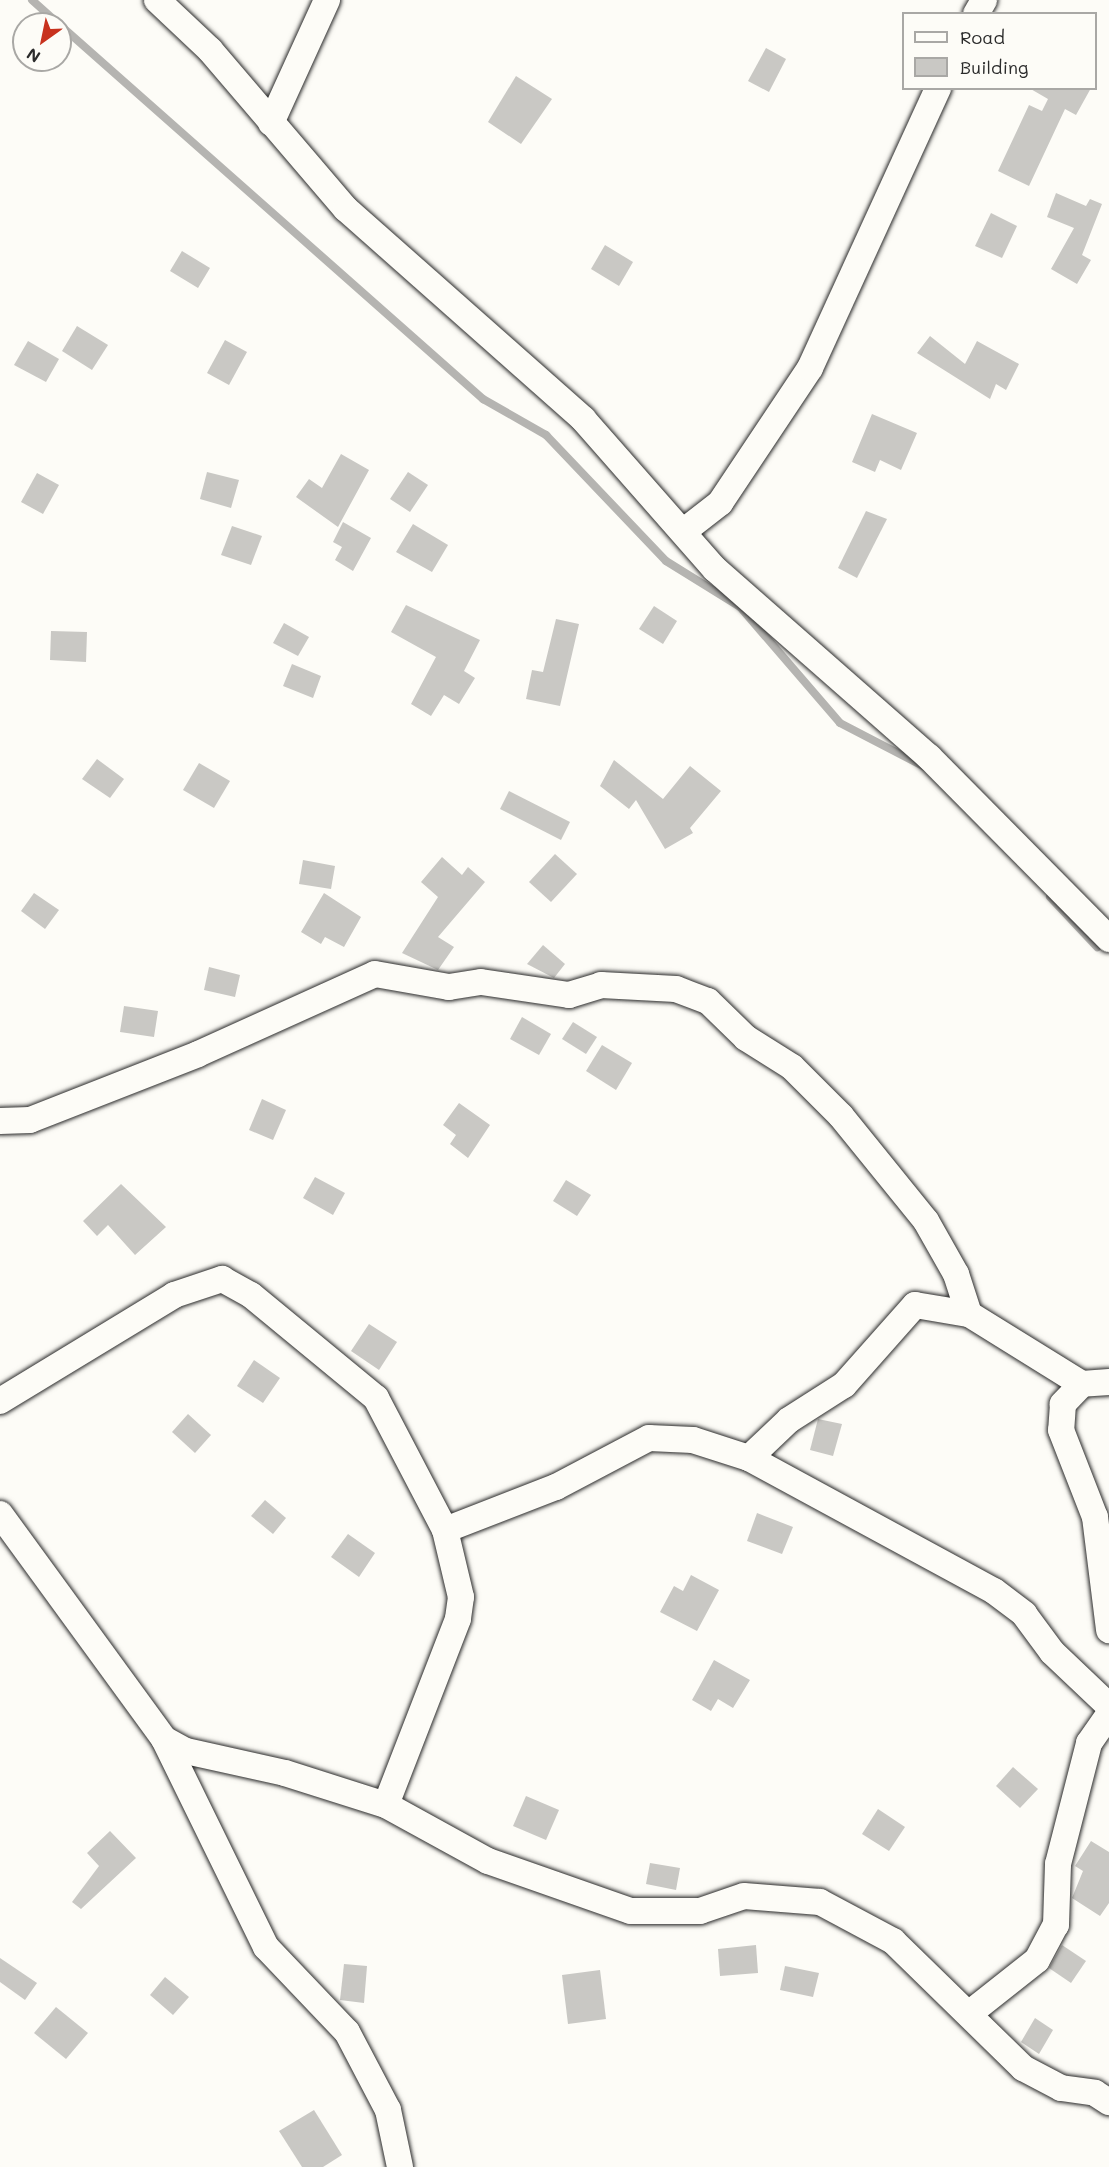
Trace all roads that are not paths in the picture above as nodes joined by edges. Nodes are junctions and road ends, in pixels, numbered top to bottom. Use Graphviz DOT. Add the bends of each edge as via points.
graph roads {
  1 [pos="157,0"];
  2 [pos="327,0"];
  3 [pos="937,90"];
  4 [pos="271,123"];
  5 [pos="684,531"];
  6 [pos="1109,939"];
  7 [pos="0,1121"];
  8 [pos="969,1314"];
  9 [pos="1109,1382"];
  10 [pos="1082,1384"];
  11 [pos="0,1401"];
  12 [pos="749,1458"];
  13 [pos="0,1514"];
  14 [pos="445,1530"];
  15 [pos="1109,1630"];
  16 [pos="1109,1706"];
  17 [pos="1109,1714"];
  18 [pos="164,1739"];
  19 [pos="386,1805"];
  20 [pos="970,2013"];
  21 [pos="1109,2102"];
  22 [pos="400,2167"];
  1 -- 4 [label="street" via="210,50"];
  2 -- 4 [label="street"];
  3 -- 5 [label="street" via="810,368 720,503"];
  4 -- 5 [label="street" via="346,209 583,419"];
  5 -- 6 [label="street" via="715,569 929,757"];
  7 -- 8 [label="street" via="30,1120 198,1054 375,974 449,987 481,982 568,995 601,985 676,988 708,1001 746,1038 792,1067 841,1116 926,1221 956,1274"];
  8 -- 10 [label="street"];
  8 -- 12 [label="street" via="915,1305 904,1312 844,1385 789,1420"];
  9 -- 10 [label="street"];
  10 -- 15 [label="street" via="1063,1404 1062,1430 1095,1517"];
  11 -- 14 [label="street" via="174,1294 222,1279 251,1295 376,1398"];
  12 -- 14 [label="street" via="693,1440 649,1438 556,1488"];
  12 -- 16 [label="street" via="994,1591"];
  13 -- 18 [label="street"];
  14 -- 19 [label="street" via="460,1597 458,1619"];
  17 -- 20 [label="street" via="1089,1743 1058,1864 1056,1925 1037,1960"];
  18 -- 19 [label="street" via="186,1751 285,1773"];
  18 -- 22 [label="street" via="266,1947 347,2032 370,2069 388,2110"];
  19 -- 20 [label="street" via="488,1861 631,1911 700,1911 744,1896 820,1902 893,1941"];
  20 -- 21 [label="street" via="1023,2068 1061,2088 1095,2093"];
}
